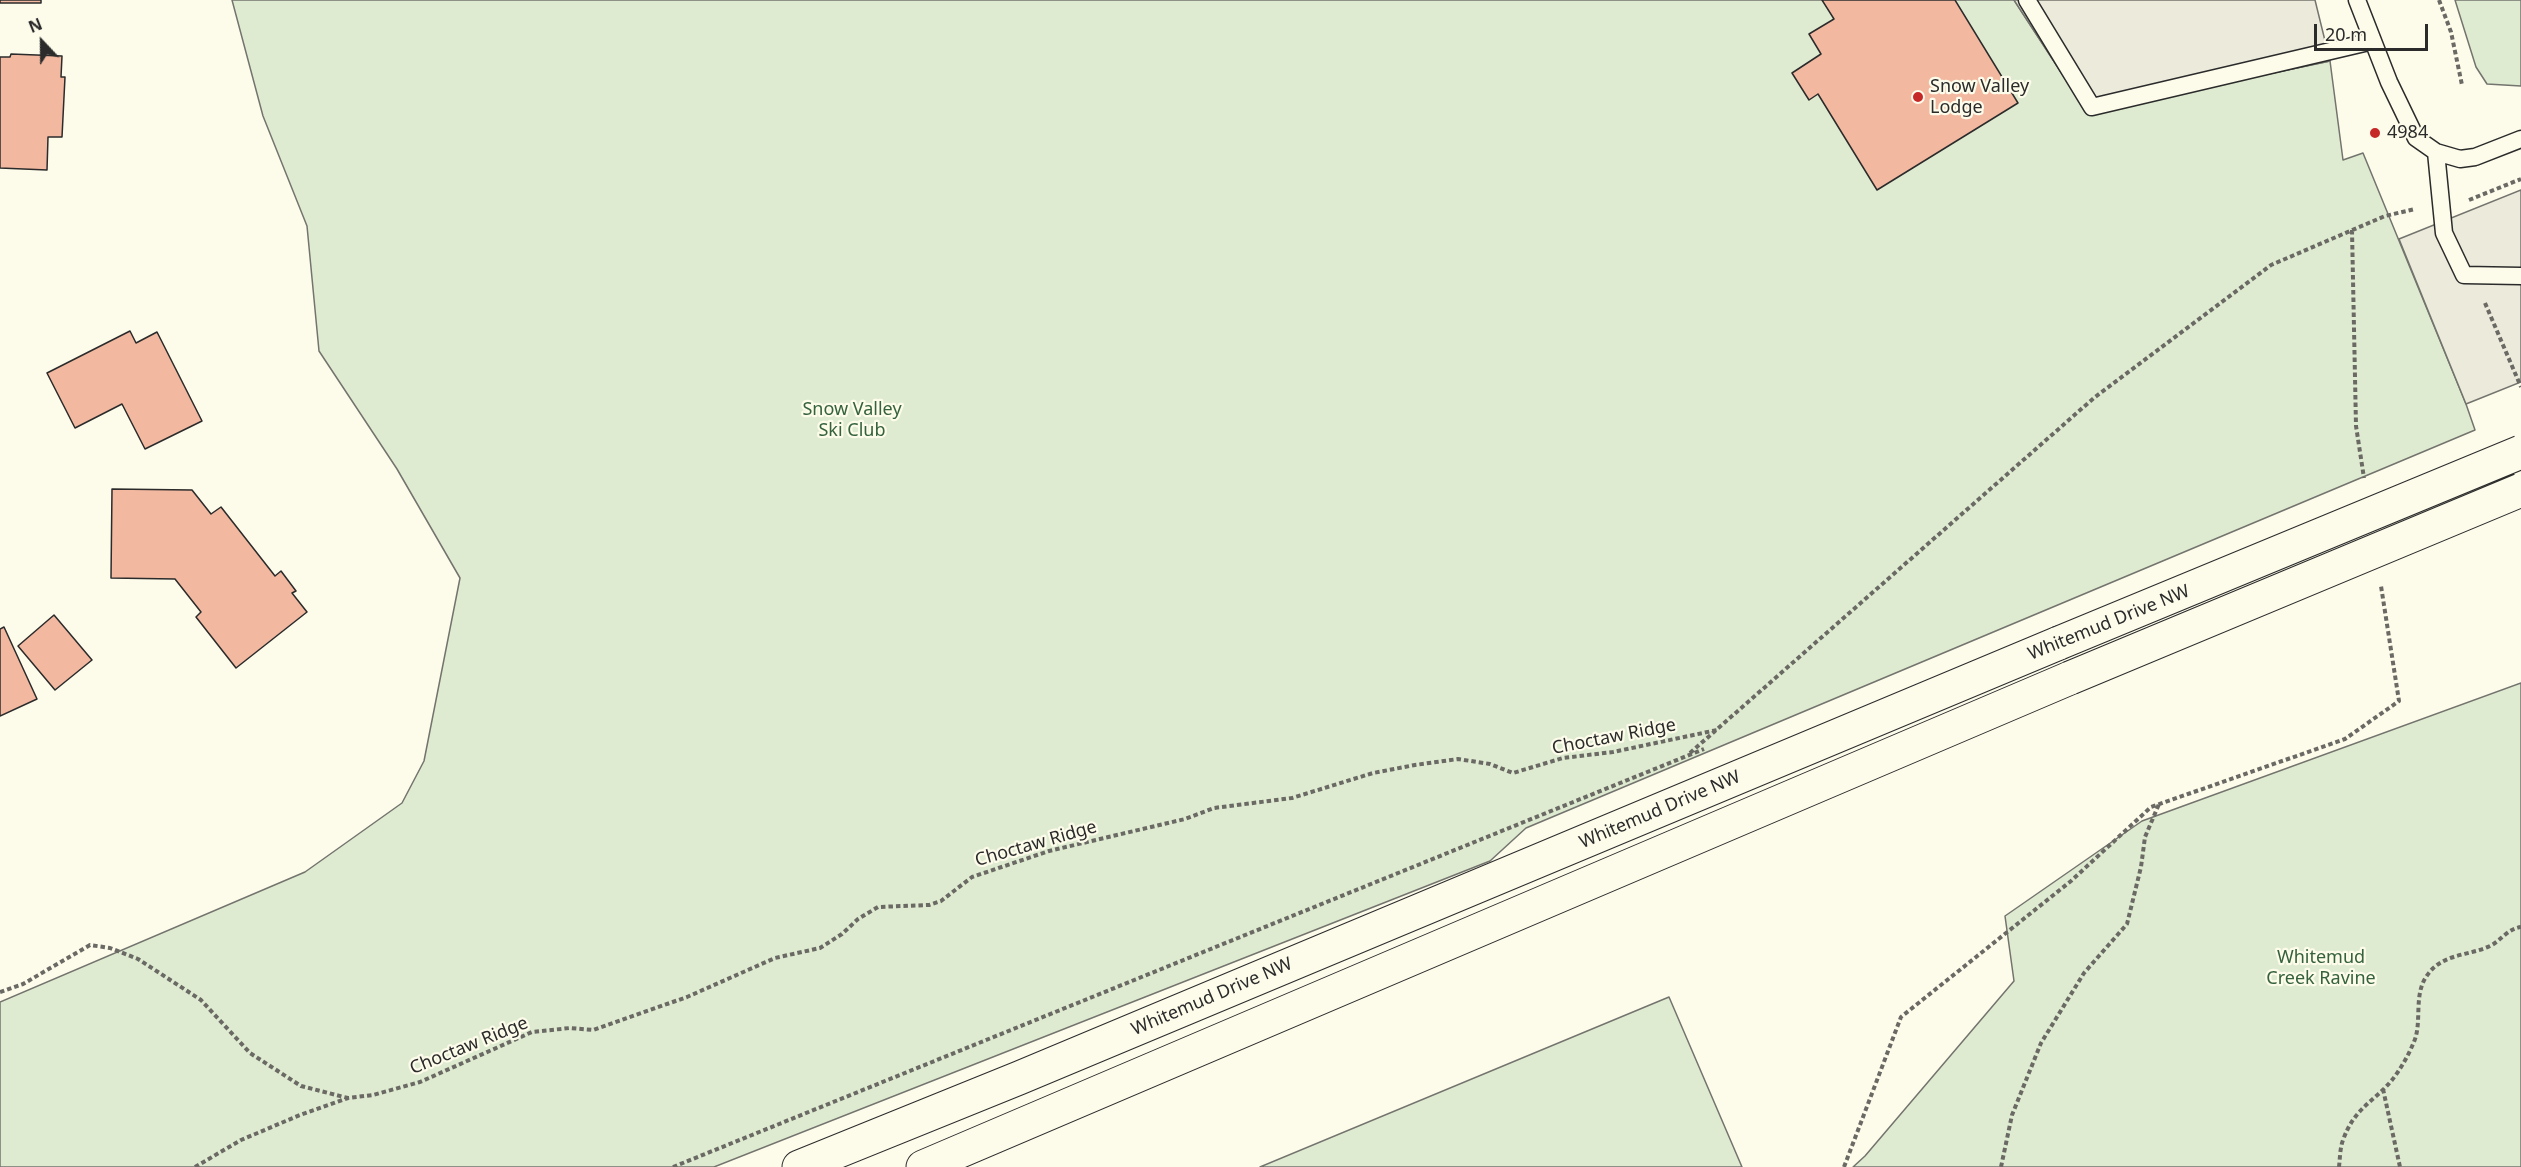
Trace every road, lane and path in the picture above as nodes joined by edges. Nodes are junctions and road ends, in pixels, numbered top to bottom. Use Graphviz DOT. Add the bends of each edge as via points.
graph roads {
  1 [pos="2027,0"];
  2 [pos="2357,0"];
  3 [pos="2439,0"];
  4 [pos="2373,41"];
  5 [pos="2463,85"];
  6 [pos="2521,139"];
  7 [pos="2436,153"];
  8 [pos="2385,216"];
  9 [pos="2352,230"];
  10 [pos="2521,276"];
  11 [pos="2521,452"];
  12 [pos="2365,483"];
  13 [pos="2521,490"];
  14 [pos="2379,575"];
  15 [pos="1717,730"];
  16 [pos="1709,747"];
  17 [pos="1688,755"];
  18 [pos="2159,804"];
  19 [pos="2521,927"];
  20 [pos="0,993"];
  21 [pos="2383,1088"];
  22 [pos="348,1098"];
  23 [pos="195,1167"];
  24 [pos="673,1167"];
  25 [pos="799,1167"];
  26 [pos="923,1167"];
  27 [pos="1844,1167"];
  28 [pos="2001,1167"];
  29 [pos="2339,1167"];
  30 [pos="2400,1167"];
  1 -- 4 [label="lane" via="2092,107"];
  2 -- 4 [label="lane"];
  3 -- 5 [label="path"];
  4 -- 7 [label="lane" via="2416,138"];
  6 -- 7 [label="lane" via="2475,157 2460,159"];
  7 -- 10 [label="lane" via="2444,233 2464,275"];
  8 -- 9 [label="path"];
  9 -- 12 [label="path" via="2356,426"];
  9 -- 15 [label="path" via="2271,266 2095,397"];
  11 -- 25 [label="highway, Whitemud Drive NW, bridge"];
  13 -- 26 [label="highway, Whitemud Drive NW, bridge"];
  14 -- 18 [label="path" via="2399,701 2345,739"];
  15 -- 17 [label="path"];
  15 -- 22 [label="path, Choctaw Ridge" via="1613,752 1563,758 1513,773 1490,764 1458,759 1415,765 1373,773 1292,798 1214,808 1185,819 1049,851 972,877 941,901 878,907 820,948 775,958 687,997 593,1030 532,1032 420,1082"];
  16 -- 17 [label="path"];
  17 -- 24 [label="path"];
  18 -- 27 [label="path" via="2151,807 2071,881 1901,1017"];
  18 -- 28 [label="path" via="2145,837 2127,924 2084,973 2041,1043 2012,1114"];
  19 -- 21 [label="path" via="2512,928 2491,945 2437,965 2425,978 2418,1034 2403,1064"];
  20 -- 22 [label="path" via="90,945 110,948 138,959 201,1000 250,1053 301,1086"];
  21 -- 29 [label="path" via="2356,1114 2342,1141"];
  21 -- 30 [label="path"];
  22 -- 23 [label="path, Choctaw Ridge" via="241,1140"];
}
